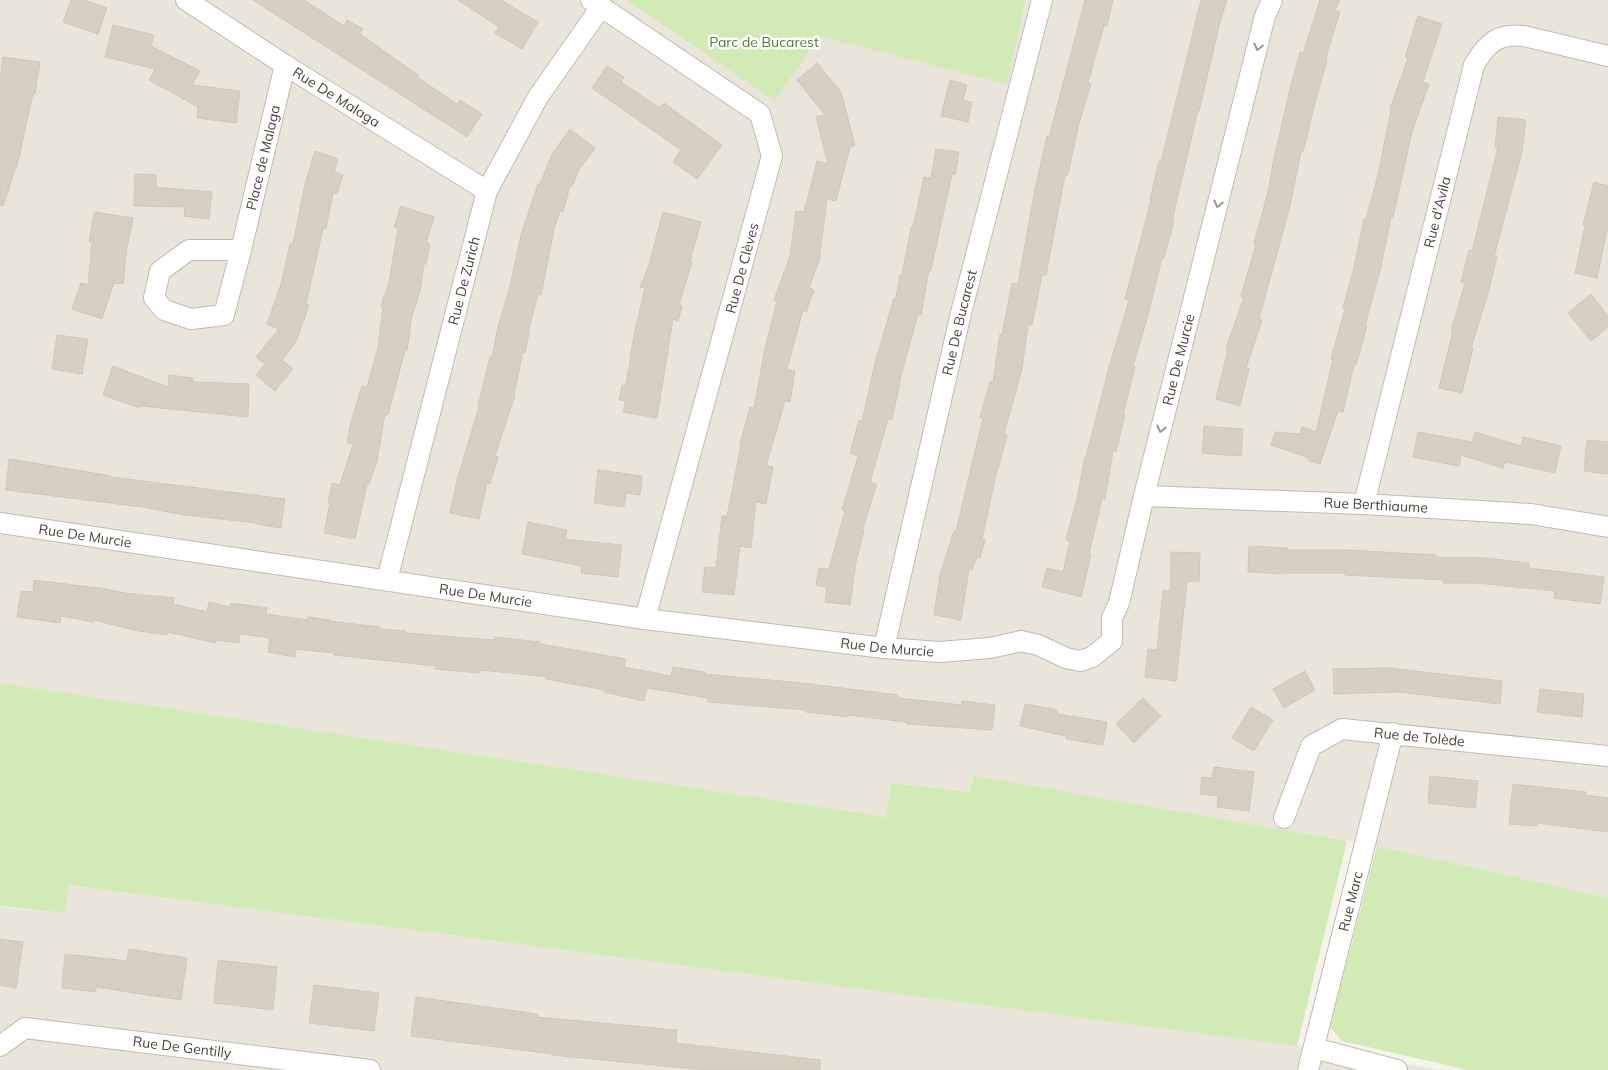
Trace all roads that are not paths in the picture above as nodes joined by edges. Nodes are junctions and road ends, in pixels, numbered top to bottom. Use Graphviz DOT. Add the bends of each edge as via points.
graph roads {
  1 [pos="186,0"];
  2 [pos="1042,0"];
  3 [pos="1272,0"];
  4 [pos="596,4"];
  5 [pos="1608,56"];
  6 [pos="286,65"];
  7 [pos="487,191"];
  8 [pos="241,250"];
  9 [pos="1144,496"];
  10 [pos="1364,504"];
  11 [pos="0,523"];
  12 [pos="1608,527"];
  13 [pos="387,580"];
  14 [pos="645,619"];
  15 [pos="884,648"];
  16 [pos="1392,733"];
  17 [pos="1608,756"];
  18 [pos="1284,818"];
  19 [pos="0,1046"];
  20 [pos="1314,1048"];
  21 [pos="370,1070"];
  22 [pos="1308,1070"];
  23 [pos="1397,1070"];
  1 -- 6 [label="street, Rue De Malaga"];
  2 -- 15 [label="street, Rue De Bucarest" via="961,313"];
  3 -- 9 [label="street, Rue De Murcie, one-way"];
  4 -- 7 [label="street, Rue De Zurich" via="538,97"];
  4 -- 14 [label="street, Rue De Clèves" via="760,114 772,156"];
  5 -- 10 [label="street, Rue d'Avila" via="1512,34 1498,38 1483,50 1474,65"];
  6 -- 7 [label="street, Rue De Malaga"];
  6 -- 8 [label="street, Place de Malaga"];
  7 -- 13 [label="street, Rue De Zurich"];
  8 -- 8 [label="street, Place de Malaga" via="224,315 191,319 164,310 154,298 160,271 189,250"];
  9 -- 10 [label="street, Rue Berthiaume"];
  9 -- 15 [label="street, Rue De Murcie" via="1112,618 1112,641 1092,656 1080,661 1022,641 990,648 940,652"];
  10 -- 12 [label="street, Rue Berthiaume" via="1530,514"];
  11 -- 13 [label="street, Rue De Murcie"];
  13 -- 14 [label="street, Rue De Murcie"];
  14 -- 15 [label="street, Rue De Murcie"];
  16 -- 17 [label="street, Rue de Tolède"];
  16 -- 18 [label="street, Rue de Tolède" via="1342,729 1311,746"];
  16 -- 20 [label="street, Rue Marc"];
  19 -- 21 [label="street, Rue De Gentilly" via="25,1028"];
  20 -- 22 [label="street, Rue Marc"];
  20 -- 23 [label="street"];
}
